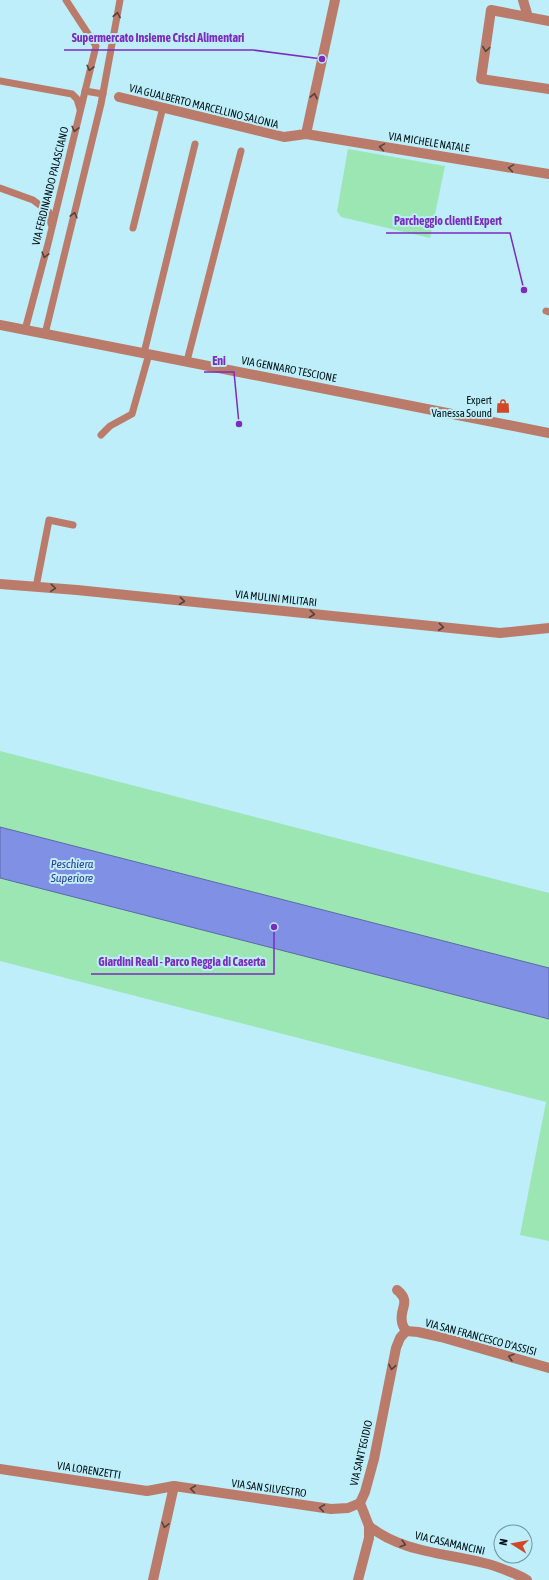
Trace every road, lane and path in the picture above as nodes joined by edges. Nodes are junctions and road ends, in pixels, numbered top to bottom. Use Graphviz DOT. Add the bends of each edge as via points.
graph roads {
  1 [pos="66,0"];
  2 [pos="120,0"];
  3 [pos="335,0"];
  4 [pos="523,0"];
  5 [pos="531,0"];
  6 [pos="528,17"];
  7 [pos="549,21"];
  8 [pos="0,81"];
  9 [pos="549,89"];
  10 [pos="85,91"];
  11 [pos="103,94"];
  12 [pos="119,97"];
  13 [pos="163,107"];
  14 [pos="80,109"];
  15 [pos="306,134"];
  16 [pos="195,144"];
  17 [pos="241,152"];
  18 [pos="549,174"];
  19 [pos="0,188"];
  20 [pos="52,228"];
  21 [pos="133,228"];
  22 [pos="0,325"];
  23 [pos="25,330"];
  24 [pos="45,334"];
  25 [pos="146,354"];
  26 [pos="187,361"];
  27 [pos="549,432"];
  28 [pos="101,436"];
  29 [pos="73,525"];
  30 [pos="0,584"];
  31 [pos="36,587"];
  32 [pos="549,628"];
  33 [pos="397,1290"];
  34 [pos="406,1331"];
  35 [pos="549,1368"];
  36 [pos="0,1469"];
  37 [pos="174,1486"];
  38 [pos="360,1503"];
  39 [pos="369,1526"];
  40 [pos="153,1580"];
  41 [pos="358,1580"];
  42 [pos="527,1580"];
  1 -- 10 [label="lane, VIA FERDINANDO PALASCIANO, one-way" via="96,46"];
  11 -- 2 [label="lane, one-way"];
  15 -- 3 [label="street, one-way"];
  4 -- 6 [label="street"];
  5 -- 6 [label="street"];
  6 -- 7 [label="street"];
  6 -- 9 [label="street, one-way" via="491,10 481,78"];
  8 -- 14 [label="lane" via="72,94 77,99"];
  10 -- 11 [label="lane"];
  10 -- 14 [label="lane, VIA FERDINANDO PALASCIANO"];
  24 -- 11 [label="lane, one-way"];
  12 -- 13 [label="street, VIA GUALBERTO MARCELLINO SALONIA"];
  13 -- 15 [label="street, VIA GUALBERTO MARCELLINO SALONIA" via="284,137"];
  13 -- 21 [label="lane"];
  14 -- 20 [label="lane, VIA FERDINANDO PALASCIANO, one-way"];
  18 -- 15 [label="street, VIA MICHELE NATALE, one-way"];
  16 -- 25 [label="lane"];
  17 -- 26 [label="lane"];
  19 -- 20 [label="lane" via="33,200 49,212"];
  20 -- 23 [label="lane, VIA FERDINANDO PALASCIANO, one-way"];
  22 -- 23 [label="street, VIA GENNARO TESCIONE"];
  23 -- 24 [label="street, VIA GENNARO TESCIONE"];
  24 -- 25 [label="street, VIA GENNARO TESCIONE"];
  25 -- 26 [label="street, VIA GENNARO TESCIONE"];
  25 -- 28 [label="lane" via="132,414 110,426"];
  26 -- 27 [label="street, VIA GENNARO TESCIONE"];
  29 -- 31 [label="lane" via="49,520"];
  30 -- 31 [label="street, VIA MULINI MILITARI"];
  31 -- 32 [label="street, VIA MULINI MILITARI, one-way" via="500,633"];
  33 -- 34 [label="street" via="405,1300 402,1322"];
  35 -- 34 [label="street, VIA SAN FRANCESCO D'ASSISI, one-way" via="441,1337"];
  34 -- 38 [label="street, VIA SANT'EGIDIO, one-way" via="396,1348 374,1459"];
  36 -- 37 [label="street, VIA LORENZETTI" via="147,1491"];
  38 -- 37 [label="street, VIA SAN SILVESTRO, one-way" via="348,1508 331,1509"];
  37 -- 40 [label="street, one-way"];
  38 -- 39 [label="street, VIA SANT'EGIDIO"];
  39 -- 41 [label="street, VIA SANT'EGIDIO" via="369,1538"];
  39 -- 42 [label="street, VIA CASAMANCINI, one-way" via="380,1535 400,1544 488,1564"];
}
